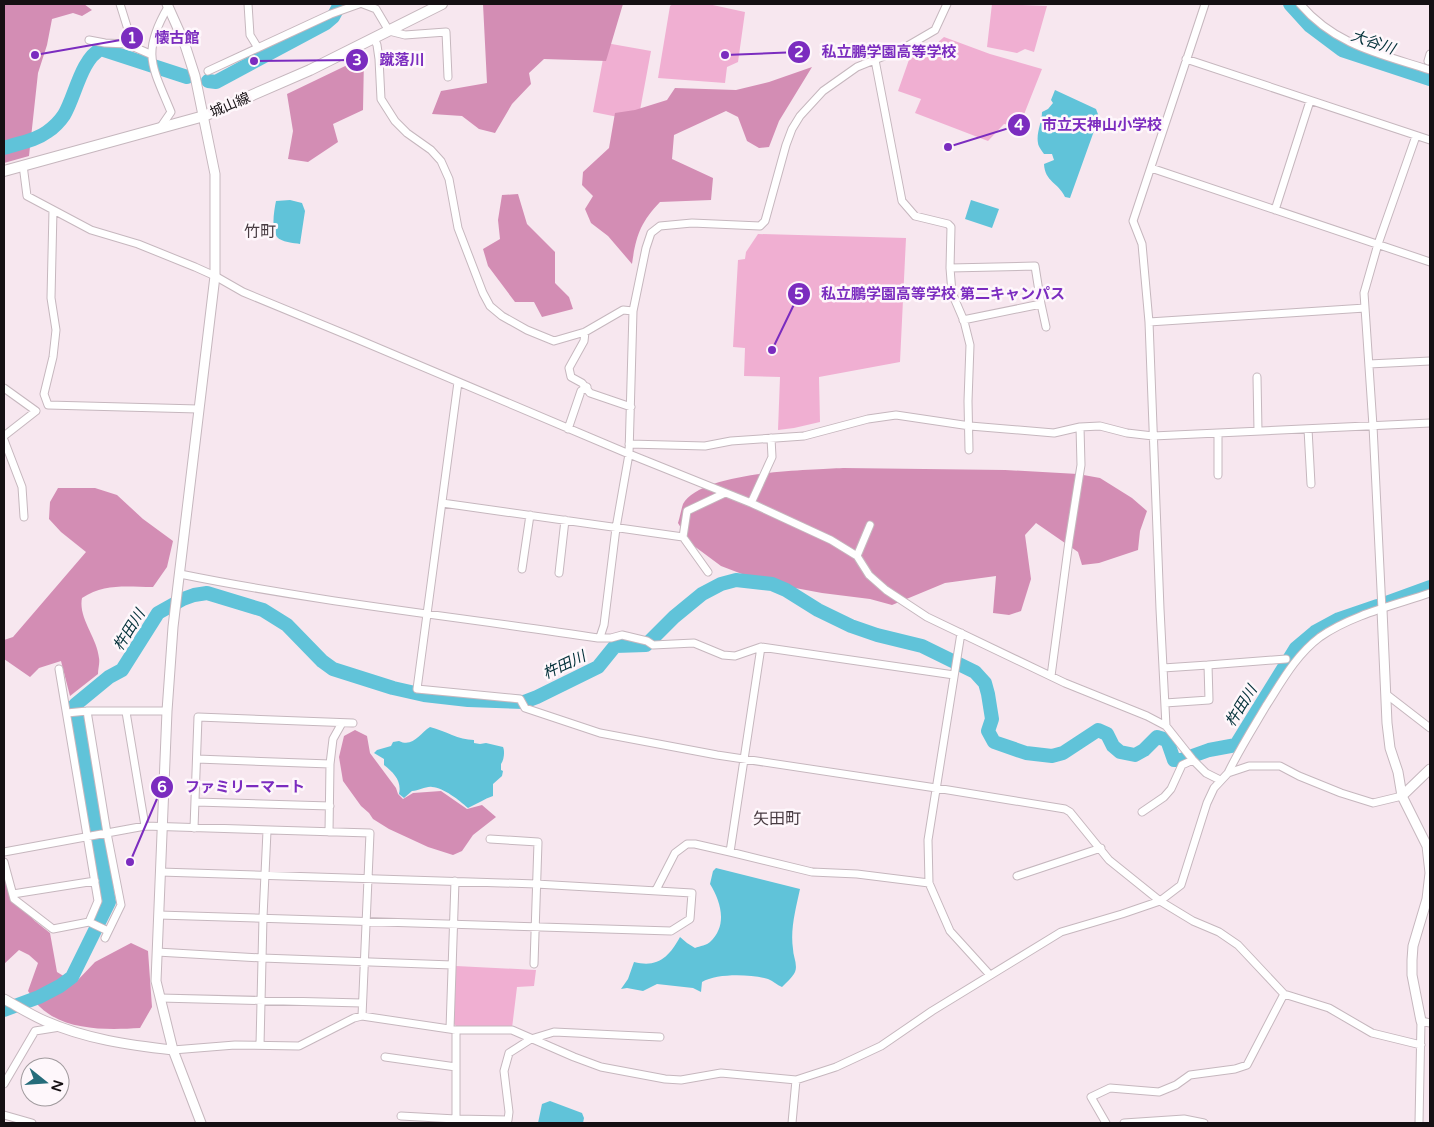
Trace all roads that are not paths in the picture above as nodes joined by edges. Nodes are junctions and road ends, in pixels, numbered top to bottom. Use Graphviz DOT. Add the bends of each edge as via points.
graph roads {
  1 [pos="120,4"];
  2 [pos="248,4"];
  3 [pos="359,4"];
  4 [pos="363,4"];
  5 [pos="442,4"];
  6 [pos="947,4"];
  7 [pos="1205,4"];
  8 [pos="1300,4"];
  9 [pos="168,5"];
  10 [pos="389,30"];
  11 [pos="374,38"];
  12 [pos="89,40"];
  13 [pos="127,44"];
  14 [pos="258,48"];
  15 [pos="150,54"];
  16 [pos="1186,59"];
  17 [pos="875,60"];
  18 [pos="1430,70"];
  19 [pos="208,71"];
  20 [pos="448,76"];
  21 [pos="1310,101"];
  22 [pos="204,116"];
  23 [pos="160,128"];
  24 [pos="1416,136"];
  25 [pos="1430,140"];
  26 [pos="23,165"];
  27 [pos="1151,168"];
  28 [pos="4,171"];
  29 [pos="53,210"];
  30 [pos="1275,210"];
  31 [pos="1378,244"];
  32 [pos="1430,262"];
  33 [pos="950,268"];
  34 [pos="215,276"];
  35 [pos="1041,304"];
  36 [pos="1366,308"];
  37 [pos="633,311"];
  38 [pos="963,320"];
  39 [pos="1149,322"];
  40 [pos="1046,327"];
  41 [pos="585,332"];
  42 [pos="1430,361"];
  43 [pos="1369,364"];
  44 [pos="1257,377"];
  45 [pos="458,382"];
  46 [pos="587,387"];
  47 [pos="4,388"];
  48 [pos="48,405"];
  49 [pos="631,407"];
  50 [pos="198,409"];
  51 [pos="36,411"];
  52 [pos="1430,423"];
  53 [pos="970,426"];
  54 [pos="1373,426"];
  55 [pos="1080,427"];
  56 [pos="568,428"];
  57 [pos="1308,429"];
  58 [pos="1258,431"];
  59 [pos="1218,433"];
  60 [pos="4,436"];
  61 [pos="1152,436"];
  62 [pos="770,438"];
  63 [pos="4,440"];
  64 [pos="630,444"];
  65 [pos="969,450"];
  66 [pos="629,454"];
  67 [pos="1218,475"];
  68 [pos="1312,484"];
  69 [pos="724,493"];
  70 [pos="442,503"];
  71 [pos="751,503"];
  72 [pos="530,516"];
  73 [pos="24,517"];
  74 [pos="565,520"];
  75 [pos="870,525"];
  76 [pos="616,528"];
  77 [pos="683,537"];
  78 [pos="857,556"];
  79 [pos="522,569"];
  80 [pos="708,572"];
  81 [pos="559,573"];
  82 [pos="180,574"];
  83 [pos="1430,593"];
  84 [pos="1382,610"];
  85 [pos="425,615"];
  86 [pos="961,634"];
  87 [pos="600,637"];
  88 [pos="761,647"];
  89 [pos="1286,659"];
  90 [pos="1208,664"];
  91 [pos="60,668"];
  92 [pos="1163,668"];
  93 [pos="954,676"];
  94 [pos="1051,676"];
  95 [pos="1386,694"];
  96 [pos="1165,703"];
  97 [pos="87,711"];
  98 [pos="167,711"];
  99 [pos="126,712"];
  100 [pos="67,713"];
  101 [pos="342,723"];
  102 [pos="353,723"];
  103 [pos="1166,726"];
  104 [pos="1430,728"];
  105 [pos="1190,758"];
  106 [pos="197,759"];
  107 [pos="744,759"];
  108 [pos="330,764"];
  109 [pos="1430,769"];
  110 [pos="1228,773"];
  111 [pos="1220,780"];
  112 [pos="936,788"];
  113 [pos="1402,796"];
  114 [pos="196,802"];
  115 [pos="330,806"];
  116 [pos="1142,812"];
  117 [pos="145,826"];
  118 [pos="163,826"];
  119 [pos="194,828"];
  120 [pos="267,831"];
  121 [pos="329,832"];
  122 [pos="107,833"];
  123 [pos="88,836"];
  124 [pos="490,839"];
  125 [pos="1101,848"];
  126 [pos="4,852"];
  127 [pos="730,852"];
  128 [pos="4,862"];
  129 [pos="160,872"];
  130 [pos="265,876"];
  131 [pos="1017,876"];
  132 [pos="368,878"];
  133 [pos="95,881"];
  134 [pos="455,881"];
  135 [pos="929,882"];
  136 [pos="536,884"];
  137 [pos="656,890"];
  138 [pos="13,894"];
  139 [pos="1428,900"];
  140 [pos="1160,901"];
  141 [pos="159,914"];
  142 [pos="263,917"];
  143 [pos="367,921"];
  144 [pos="89,922"];
  145 [pos="453,924"];
  146 [pos="536,926"];
  147 [pos="108,931"];
  148 [pos="105,938"];
  149 [pos="157,952"];
  150 [pos="262,958"];
  151 [pos="365,962"];
  152 [pos="534,964"];
  153 [pos="452,965"];
  154 [pos="990,975"];
  155 [pos="1284,994"];
  156 [pos="160,998"];
  157 [pos="4,999"];
  158 [pos="261,1000"];
  159 [pos="362,1003"];
  160 [pos="362,1016"];
  161 [pos="1426,1022"];
  162 [pos="62,1027"];
  163 [pos="453,1029"];
  164 [pos="660,1037"];
  165 [pos="531,1039"];
  166 [pos="260,1045"];
  167 [pos="1422,1045"];
  168 [pos="173,1050"];
  169 [pos="385,1057"];
  170 [pos="456,1067"];
  171 [pos="796,1080"];
  172 [pos="4,1084"];
  173 [pos="4,1114"];
  174 [pos="401,1116"];
  175 [pos="456,1119"];
  176 [pos="32,1123"];
  177 [pos="201,1123"];
  178 [pos="792,1123"];
  179 [pos="1106,1123"];
  180 [pos="1124,1123"];
  181 [pos="1204,1123"];
  182 [pos="1419,1123"];
  1 -- 13 [label="street" via="130,36"];
  2 -- 14 [label="street" via="250,35"];
  3 -- 14 [label="street"];
  4 -- 10 [label="street" via="376,9"];
  5 -- 10 [label="main road, 城山線"];
  6 -- 17 [label="street" via="935,30"];
  7 -- 16 [label="street"];
  8 -- 18 [label="street" via="1350,42 1378,55"];
  9 -- 15 [label="street" via="155,30"];
  9 -- 22 [label="street" via="184,42"];
  10 -- 11 [label="main road, 城山線"];
  10 -- 20 [label="street" via="405,35 446,32"];
  11 -- 22 [label="main road, 城山線"];
  11 -- 41 [label="street" via="381,99 395,121 441,161 449,179 458,228 490,306 502,316 554,342"];
  12 -- 13 [label="street"];
  13 -- 15 [label="street"];
  14 -- 19 [label="street"];
  15 -- 23 [label="street" via="154,73 171,112"];
  16 -- 21 [label="street"];
  16 -- 27 [label="street"];
  17 -- 33 [label="street" via="902,200 916,216 950,225"];
  17 -- 37 [label="street" via="857,67 823,92 800,116 786,144 764,222 760,226 692,224 660,226 653,231 646,248"];
  21 -- 24 [label="street"];
  21 -- 30 [label="street"];
  22 -- 23 [label="main road, 城山線"];
  22 -- 34 [label="street" via="215,174"];
  23 -- 26 [label="main road, 城山線"];
  24 -- 25 [label="street"];
  24 -- 31 [label="street"];
  26 -- 28 [label="main road, 城山線"];
  26 -- 29 [label="street" via="27,196"];
  27 -- 30 [label="street"];
  27 -- 39 [label="street" via="1133,221 1142,244"];
  29 -- 34 [label="street" via="91,230 138,244"];
  29 -- 48 [label="street" via="51,298 56,330 44,394"];
  30 -- 31 [label="street"];
  31 -- 32 [label="street"];
  31 -- 36 [label="street" via="1364,293"];
  33 -- 35 [label="street" via="1035,266"];
  33 -- 38 [label="street" via="952,293"];
  34 -- 45 [label="street" via="243,292"];
  34 -- 50 [label="street"];
  35 -- 38 [label="street"];
  35 -- 40 [label="street"];
  36 -- 39 [label="street"];
  36 -- 43 [label="street"];
  37 -- 41 [label="street" via="623,310"];
  37 -- 49 [label="street"];
  38 -- 53 [label="street" via="970,345"];
  39 -- 61 [label="street"];
  41 -- 46 [label="street" via="584,341 570,368 571,377"];
  42 -- 43 [label="street"];
  43 -- 54 [label="street"];
  44 -- 58 [label="street"];
  45 -- 56 [label="street"];
  45 -- 70 [label="street"];
  46 -- 49 [label="street" via="590,393"];
  46 -- 56 [label="street" via="581,391"];
  47 -- 51 [label="street"];
  48 -- 50 [label="street"];
  48 -- 51 [label="street"];
  49 -- 64 [label="street"];
  50 -- 82 [label="street"];
  51 -- 60 [label="street"];
  52 -- 54 [label="street"];
  53 -- 55 [label="street" via="1054,433"];
  53 -- 62 [label="street" via="896,415 804,436"];
  53 -- 65 [label="street"];
  54 -- 57 [label="street"];
  54 -- 84 [label="street"];
  55 -- 61 [label="street" via="1100,426"];
  55 -- 94 [label="street" via="1081,464"];
  56 -- 66 [label="street"];
  57 -- 58 [label="street"];
  57 -- 68 [label="street"];
  58 -- 59 [label="street"];
  59 -- 61 [label="street"];
  59 -- 67 [label="street"];
  61 -- 92 [label="street"];
  62 -- 64 [label="street" via="705,446"];
  62 -- 71 [label="street" via="772,457"];
  63 -- 73 [label="street" via="22,487"];
  64 -- 66 [label="street"];
  66 -- 69 [label="street"];
  66 -- 76 [label="street"];
  69 -- 71 [label="street"];
  69 -- 77 [label="street" via="688,511"];
  70 -- 72 [label="street"];
  70 -- 85 [label="street"];
  71 -- 78 [label="street"];
  72 -- 74 [label="street"];
  72 -- 79 [label="street"];
  74 -- 76 [label="street"];
  74 -- 81 [label="street"];
  75 -- 78 [label="street"];
  76 -- 77 [label="street"];
  76 -- 87 [label="street"];
  77 -- 80 [label="street"];
  78 -- 86 [label="street" via="869,574 886,590 927,617"];
  82 -- 85 [label="street" via="248,588"];
  82 -- 98 [label="street"];
  83 -- 84 [label="street"];
  84 -- 95 [label="street"];
  84 -- 110 [label="street" via="1345,623 1320,637 1300,656 1239,749"];
  85 -- 87 [label="street"];
  85 -- 107 [label="street" via="417,689 521,701 525,708 600,733"];
  86 -- 93 [label="street"];
  86 -- 94 [label="street"];
  87 -- 88 [label="street" via="622,636 653,644 694,643 723,655 735,656"];
  88 -- 93 [label="street"];
  88 -- 107 [label="street"];
  89 -- 90 [label="street"];
  90 -- 92 [label="street"];
  90 -- 96 [label="street" via="1209,700"];
  91 -- 100 [label="street"];
  92 -- 96 [label="street"];
  93 -- 112 [label="street"];
  94 -- 103 [label="street"];
  95 -- 104 [label="street"];
  95 -- 113 [label="street" via="1390,748"];
  96 -- 103 [label="street"];
  97 -- 99 [label="street"];
  97 -- 100 [label="street"];
  97 -- 122 [label="street"];
  98 -- 99 [label="street"];
  98 -- 118 [label="street"];
  99 -- 117 [label="street"];
  100 -- 123 [label="street"];
  101 -- 102 [label="street"];
  101 -- 106 [label="street" via="198,717"];
  101 -- 108 [label="street" via="334,739"];
  103 -- 105 [label="street"];
  105 -- 111 [label="street" via="1206,773"];
  105 -- 116 [label="street" via="1182,765 1164,797"];
  106 -- 108 [label="street"];
  106 -- 114 [label="street"];
  107 -- 112 [label="street"];
  107 -- 127 [label="street"];
  108 -- 115 [label="street"];
  109 -- 113 [label="street"];
  110 -- 111 [label="street"];
  110 -- 113 [label="street" via="1249,766 1280,766 1341,793 1373,803"];
  111 -- 140 [label="street" via="1207,803 1181,885"];
  112 -- 125 [label="street" via="1065,809"];
  112 -- 135 [label="street" via="928,840"];
  113 -- 139 [label="street" via="1426,846 1430,873"];
  114 -- 115 [label="street"];
  114 -- 119 [label="street"];
  115 -- 121 [label="street"];
  117 -- 118 [label="street"];
  117 -- 122 [label="street"];
  118 -- 119 [label="street"];
  118 -- 129 [label="street"];
  119 -- 120 [label="street"];
  120 -- 121 [label="street"];
  120 -- 130 [label="street"];
  121 -- 132 [label="street" via="370,833"];
  122 -- 123 [label="street"];
  122 -- 147 [label="street" via="121,905"];
  123 -- 126 [label="street"];
  123 -- 133 [label="street"];
  124 -- 136 [label="street" via="538,842"];
  125 -- 131 [label="street"];
  125 -- 140 [label="street" via="1109,860"];
  127 -- 135 [label="street" via="812,872"];
  127 -- 137 [label="street" via="687,844 676,853"];
  128 -- 138 [label="street"];
  129 -- 130 [label="street"];
  129 -- 141 [label="street"];
  130 -- 132 [label="street"];
  130 -- 142 [label="street"];
  132 -- 134 [label="street"];
  132 -- 143 [label="street"];
  133 -- 138 [label="street"];
  133 -- 144 [label="street" via="98,901"];
  134 -- 136 [label="street"];
  134 -- 145 [label="street"];
  135 -- 154 [label="street" via="950,931"];
  136 -- 137 [label="street"];
  136 -- 146 [label="street"];
  137 -- 146 [label="street" via="692,893 690,919 671,931"];
  138 -- 144 [label="street" via="14,899 52,929"];
  139 -- 161 [label="street" via="1413,946 1412,960 1412,975"];
  140 -- 154 [label="street" via="1061,932"];
  140 -- 155 [label="street" via="1238,945"];
  141 -- 142 [label="street"];
  141 -- 149 [label="street"];
  142 -- 143 [label="street"];
  142 -- 150 [label="street"];
  143 -- 145 [label="street"];
  143 -- 151 [label="street"];
  144 -- 147 [label="street"];
  145 -- 146 [label="street"];
  145 -- 153 [label="street"];
  146 -- 152 [label="street"];
  147 -- 148 [label="street"];
  149 -- 150 [label="street"];
  149 -- 156 [label="street" via="156,981"];
  150 -- 151 [label="street"];
  150 -- 158 [label="street"];
  151 -- 153 [label="street"];
  151 -- 159 [label="street"];
  153 -- 163 [label="street"];
  154 -- 171 [label="street" via="881,1046 836,1067"];
  155 -- 167 [label="street" via="1329,1008 1372,1033"];
  155 -- 179 [label="street" via="1247,1065 1190,1075 1159,1092 1110,1088 1091,1096"];
  156 -- 158 [label="street"];
  156 -- 168 [label="street"];
  157 -- 162 [label="street"];
  158 -- 159 [label="street"];
  158 -- 166 [label="street"];
  159 -- 160 [label="street"];
  160 -- 163 [label="street"];
  160 -- 166 [label="street" via="299,1046"];
  161 -- 167 [label="street"];
  162 -- 168 [label="street" via="120,1044"];
  162 -- 172 [label="street" via="35,1031"];
  163 -- 165 [label="street" via="512,1030"];
  163 -- 170 [label="street"];
  164 -- 165 [label="street" via="554,1032"];
  165 -- 171 [label="street" via="601,1067 665,1079 681,1080 721,1073"];
  165 -- 175 [label="street" via="509,1053 504,1071 508,1120"];
  166 -- 168 [label="street"];
  167 -- 182 [label="street"];
  168 -- 177 [label="street"];
  169 -- 170 [label="street"];
  170 -- 175 [label="street"];
  171 -- 178 [label="street"];
  173 -- 176 [label="street"];
  174 -- 175 [label="street"];
  180 -- 181 [label="street" via="1184,1119"];
}
